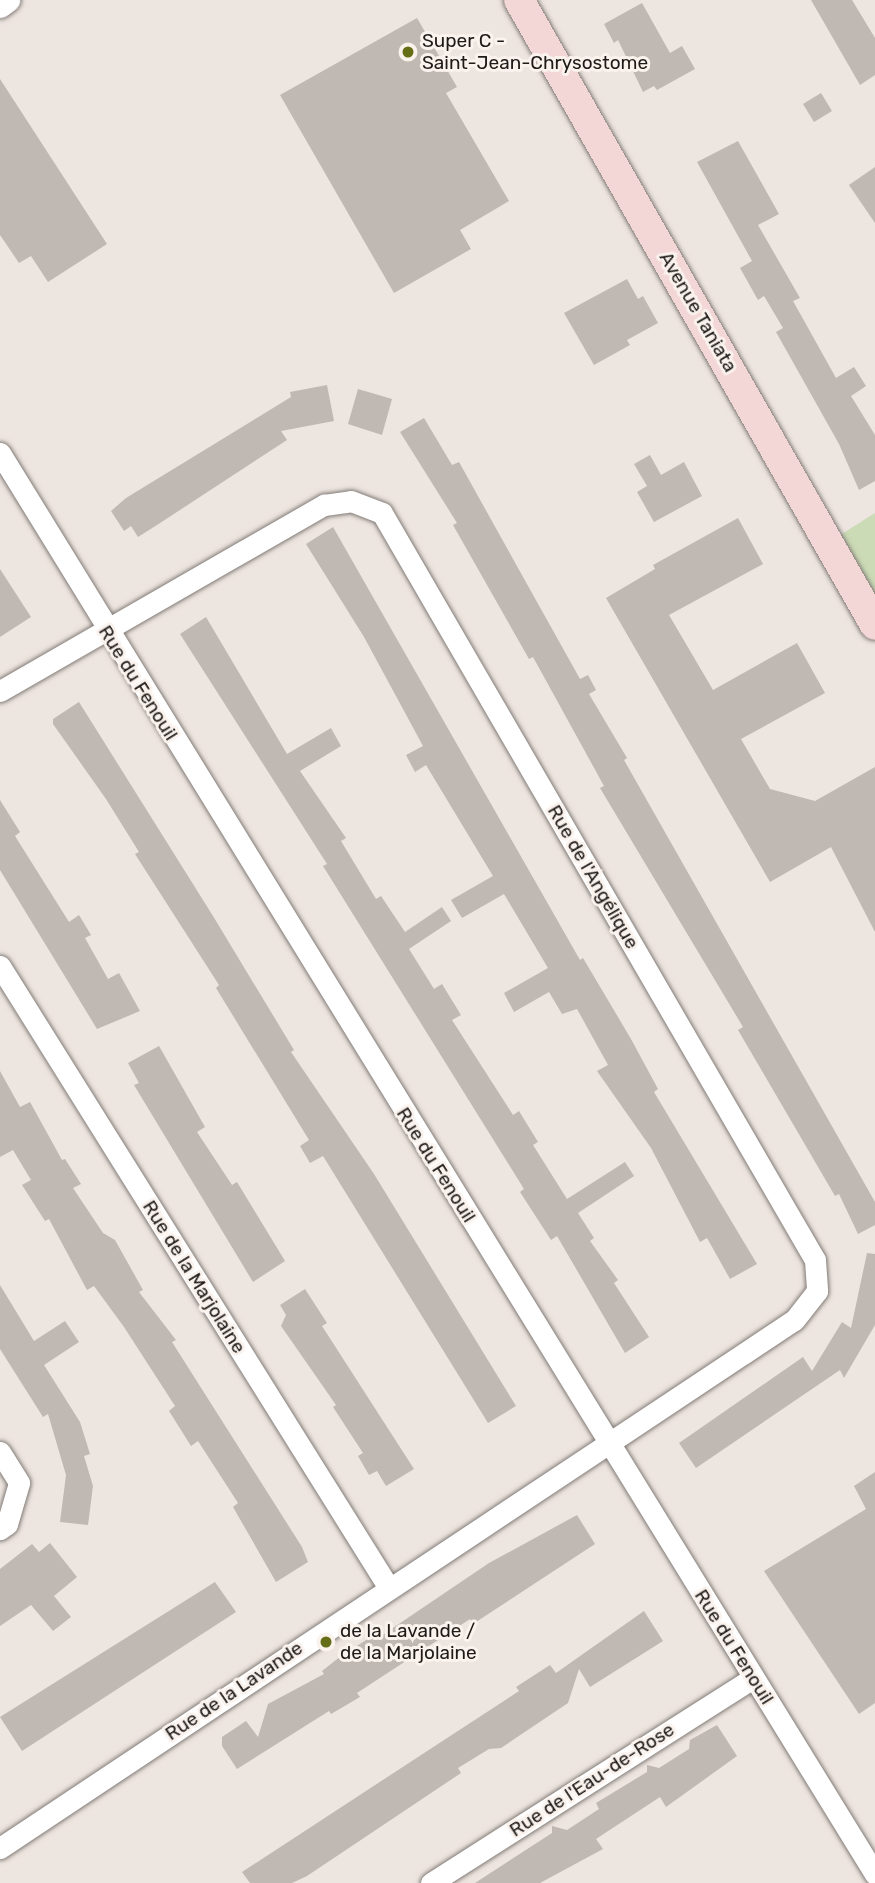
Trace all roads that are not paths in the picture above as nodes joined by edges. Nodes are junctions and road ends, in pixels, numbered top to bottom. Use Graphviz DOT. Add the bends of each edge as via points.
graph roads {
  1 [pos="7,0"];
  2 [pos="519,0"];
  3 [pos="0,5"];
  4 [pos="0,453"];
  5 [pos="875,625"];
  6 [pos="105,631"];
  7 [pos="0,691"];
  8 [pos="0,965"];
  9 [pos="608,1443"];
  10 [pos="0,1452"];
  11 [pos="0,1528"];
  12 [pos="389,1588"];
  13 [pos="752,1678"];
  14 [pos="0,1848"];
  15 [pos="875,1874"];
  16 [pos="431,1883"];
  1 -- 3 [label="street"];
  2 -- 5 [label="main road, Avenue Taniata"];
  4 -- 6 [label="street, Rue du Fenouil"];
  6 -- 7 [label="street, Rue de l'Angélique"];
  6 -- 9 [label="street, Rue du Fenouil"];
  6 -- 9 [label="street, Rue de l'Angélique" via="324,505 351,502 382,513 815,1259 817,1291 794,1320"];
  8 -- 12 [label="street, Rue de la Marjolaine"];
  9 -- 12 [label="street, Rue de la Lavande"];
  9 -- 13 [label="street, Rue du Fenouil"];
  10 -- 11 [label="street" via="19,1483 7,1524"];
  12 -- 14 [label="street, Rue de la Lavande"];
  13 -- 15 [label="street, Rue du Fenouil"];
  13 -- 16 [label="street, Rue de l'Eau-de-Rose"];
}
